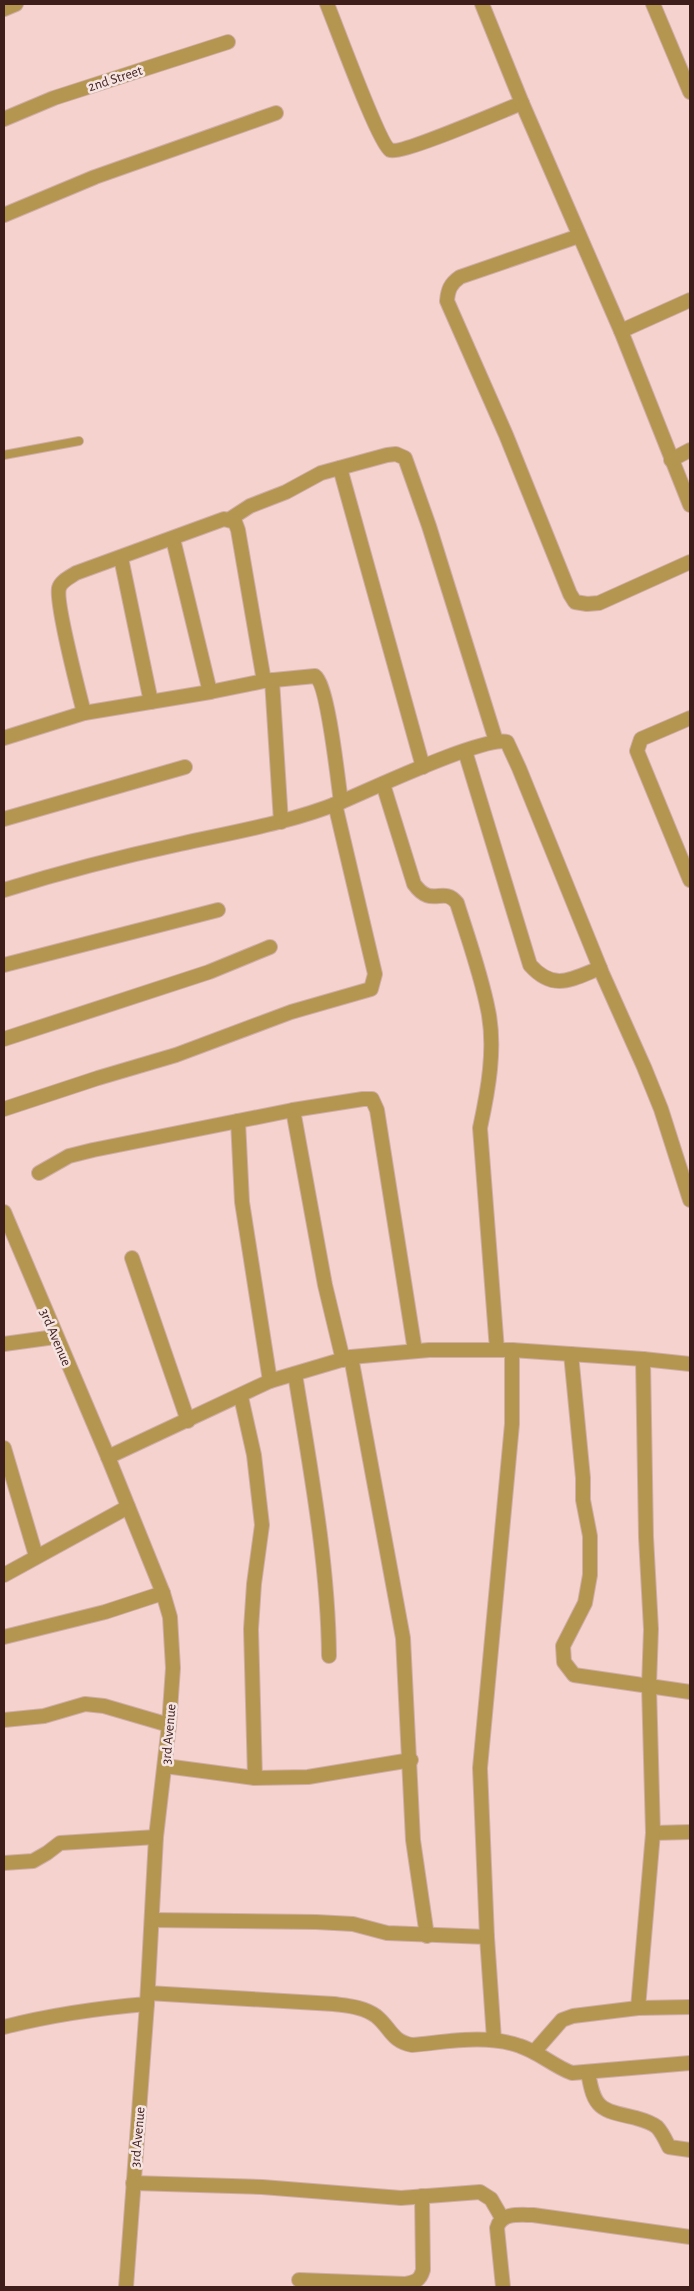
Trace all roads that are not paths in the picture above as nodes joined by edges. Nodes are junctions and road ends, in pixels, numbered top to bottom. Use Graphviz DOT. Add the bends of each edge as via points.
graph roads {
  1 [pos="16,4"];
  2 [pos="327,4"];
  3 [pos="482,4"];
  4 [pos="653,4"];
  5 [pos="4,9"];
  6 [pos="228,42"];
  7 [pos="690,92"];
  8 [pos="522,103"];
  9 [pos="276,113"];
  10 [pos="4,119"];
  11 [pos="4,215"];
  12 [pos="579,236"];
  13 [pos="690,300"];
  14 [pos="621,331"];
  15 [pos="79,441"];
  16 [pos="690,450"];
  17 [pos="4,455"];
  18 [pos="671,460"];
  19 [pos="340,468"];
  20 [pos="690,505"];
  21 [pos="230,519"];
  22 [pos="173,539"];
  23 [pos="121,558"];
  24 [pos="690,562"];
  25 [pos="268,680"];
  26 [pos="210,692"];
  27 [pos="151,702"];
  28 [pos="84,713"];
  29 [pos="690,718"];
  30 [pos="4,738"];
  31 [pos="496,741"];
  32 [pos="464,751"];
  33 [pos="185,767"];
  34 [pos="423,767"];
  35 [pos="383,784"];
  36 [pos="338,803"];
  37 [pos="4,819"];
  38 [pos="281,822"];
  39 [pos="690,880"];
  40 [pos="4,890"];
  41 [pos="218,910"];
  42 [pos="270,947"];
  43 [pos="4,965"];
  44 [pos="600,968"];
  45 [pos="4,1039"];
  46 [pos="4,1109"];
  47 [pos="293,1110"];
  48 [pos="238,1121"];
  49 [pos="39,1173"];
  50 [pos="690,1200"];
  51 [pos="4,1212"];
  52 [pos="132,1258"];
  53 [pos="55,1337"];
  54 [pos="4,1344"];
  55 [pos="497,1350"];
  56 [pos="512,1350"];
  57 [pos="415,1351"];
  58 [pos="570,1354"];
  59 [pos="347,1358"];
  60 [pos="643,1359"];
  61 [pos="690,1364"];
  62 [pos="295,1374"];
  63 [pos="270,1381"];
  64 [pos="241,1397"];
  65 [pos="188,1421"];
  66 [pos="4,1448"];
  67 [pos="108,1457"];
  68 [pos="128,1507"];
  69 [pos="36,1556"];
  70 [pos="4,1575"];
  71 [pos="163,1593"];
  72 [pos="4,1637"];
  73 [pos="330,1656"];
  74 [pos="648,1686"];
  75 [pos="690,1692"];
  76 [pos="4,1720"];
  77 [pos="169,1725"];
  78 [pos="411,1760"];
  79 [pos="165,1766"];
  80 [pos="255,1778"];
  81 [pos="690,1832"];
  82 [pos="653,1833"];
  83 [pos="156,1837"];
  84 [pos="4,1863"];
  85 [pos="152,1920"];
  86 [pos="427,1936"];
  87 [pos="487,1937"];
  88 [pos="148,1998"];
  89 [pos="690,2007"];
  90 [pos="638,2008"];
  91 [pos="4,2026"];
  92 [pos="494,2039"];
  93 [pos="534,2052"];
  94 [pos="690,2063"];
  95 [pos="588,2072"];
  96 [pos="690,2150"];
  97 [pos="133,2184"];
  98 [pos="422,2196"];
  99 [pos="502,2218"];
  100 [pos="690,2237"];
  101 [pos="299,2280"];
  102 [pos="126,2287"];
  103 [pos="503,2287"];
  1 -- 5 [label="street"];
  2 -- 8 [label="street" via="371,113 391,150 420,144"];
  3 -- 8 [label="street"];
  4 -- 7 [label="street"];
  6 -- 10 [label="street, 2nd Street" via="54,98"];
  8 -- 12 [label="street"];
  9 -- 11 [label="street" via="95,177"];
  12 -- 14 [label="street"];
  12 -- 24 [label="street" via="460,277 452,282 447,301 575,602 599,603"];
  13 -- 14 [label="street"];
  14 -- 18 [label="street"];
  15 -- 17 [label="lane"];
  16 -- 18 [label="street"];
  18 -- 20 [label="street"];
  19 -- 21 [label="street" via="321,473 250,506"];
  19 -- 31 [label="street" via="396,454 408,463"];
  19 -- 34 [label="street"];
  21 -- 22 [label="street"];
  21 -- 25 [label="street" via="235,522 243,553"];
  22 -- 23 [label="street"];
  22 -- 26 [label="street"];
  23 -- 27 [label="street"];
  23 -- 28 [label="street" via="76,573 58,590"];
  25 -- 26 [label="street"];
  25 -- 36 [label="street" via="304,676 319,679 326,699"];
  25 -- 38 [label="street"];
  26 -- 27 [label="street"];
  27 -- 28 [label="street"];
  28 -- 30 [label="street"];
  29 -- 39 [label="street" via="641,739 637,751"];
  31 -- 32 [label="street"];
  31 -- 44 [label="street" via="508,744"];
  32 -- 34 [label="street"];
  32 -- 44 [label="street" via="530,965 538,974 557,983"];
  33 -- 37 [label="street"];
  34 -- 35 [label="street"];
  35 -- 36 [label="street"];
  35 -- 55 [label="street" via="414,884 420,893 430,897 453,897 457,902 489,1011 490,1052 480,1128"];
  36 -- 38 [label="street"];
  36 -- 46 [label="street" via="375,974 371,989 291,1012 176,1055"];
  38 -- 40 [label="street" via="56,874"];
  41 -- 43 [label="street"];
  42 -- 45 [label="street" via="209,972"];
  44 -- 50 [label="street" via="648,1075"];
  47 -- 48 [label="street"];
  47 -- 57 [label="street" via="369,1098 374,1101"];
  47 -- 59 [label="street" via="325,1285"];
  48 -- 49 [label="street" via="69,1156"];
  48 -- 63 [label="street" via="242,1202"];
  51 -- 53 [label="street, 3rd Avenue"];
  52 -- 65 [label="street"];
  53 -- 54 [label="street"];
  53 -- 67 [label="street, 3rd Avenue"];
  55 -- 56 [label="street"];
  55 -- 57 [label="street"];
  56 -- 58 [label="street"];
  56 -- 87 [label="street" via="512,1424 480,1768"];
  57 -- 59 [label="street"];
  58 -- 60 [label="street"];
  58 -- 74 [label="street" via="583,1500 590,1536 590,1575 585,1603 562,1646 564,1662 574,1675"];
  59 -- 62 [label="street"];
  59 -- 78 [label="street" via="403,1638"];
  60 -- 61 [label="street"];
  60 -- 74 [label="street" via="651,1629"];
  62 -- 63 [label="street"];
  62 -- 73 [label="street" via="329,1608"];
  63 -- 64 [label="street"];
  64 -- 65 [label="street"];
  64 -- 80 [label="street" via="254,1455 262,1525 251,1629"];
  65 -- 67 [label="street"];
  66 -- 69 [label="street"];
  67 -- 68 [label="street, 3rd Avenue"];
  68 -- 69 [label="street"];
  68 -- 71 [label="street, 3rd Avenue"];
  69 -- 70 [label="street"];
  71 -- 72 [label="street" via="105,1612"];
  71 -- 77 [label="street, 3rd Avenue" via="170,1617 173,1668"];
  74 -- 75 [label="street"];
  74 -- 82 [label="street"];
  76 -- 77 [label="street" via="44,1716 85,1704 104,1706"];
  77 -- 79 [label="street, 3rd Avenue"];
  78 -- 80 [label="street" via="308,1777"];
  78 -- 86 [label="street" via="413,1840"];
  79 -- 80 [label="street"];
  79 -- 83 [label="street, 3rd Avenue"];
  81 -- 82 [label="street"];
  82 -- 90 [label="street"];
  83 -- 84 [label="street" via="60,1843 33,1861"];
  83 -- 85 [label="street, 3rd Avenue"];
  85 -- 86 [label="street" via="353,1924 387,1933"];
  85 -- 88 [label="street, 3rd Avenue"];
  86 -- 87 [label="street"];
  87 -- 92 [label="street"];
  88 -- 91 [label="street"];
  88 -- 92 [label="street" via="334,2004 358,2008 376,2017 402,2043"];
  88 -- 97 [label="street, 3rd Avenue"];
  89 -- 90 [label="street"];
  90 -- 93 [label="street" via="562,2020"];
  92 -- 93 [label="street"];
  93 -- 95 [label="street" via="572,2073"];
  94 -- 95 [label="street"];
  95 -- 96 [label="street" via="592,2094 598,2105 608,2111 646,2121 659,2129 670,2148"];
  97 -- 98 [label="street" via="262,2186 401,2198"];
  97 -- 102 [label="street, 3rd Avenue"];
  98 -- 99 [label="street" via="480,2192 491,2199"];
  98 -- 101 [label="street" via="424,2270 421,2278 405,2284"];
  99 -- 100 [label="street" via="533,2215"];
  99 -- 103 [label="street" via="497,2228"];
}
